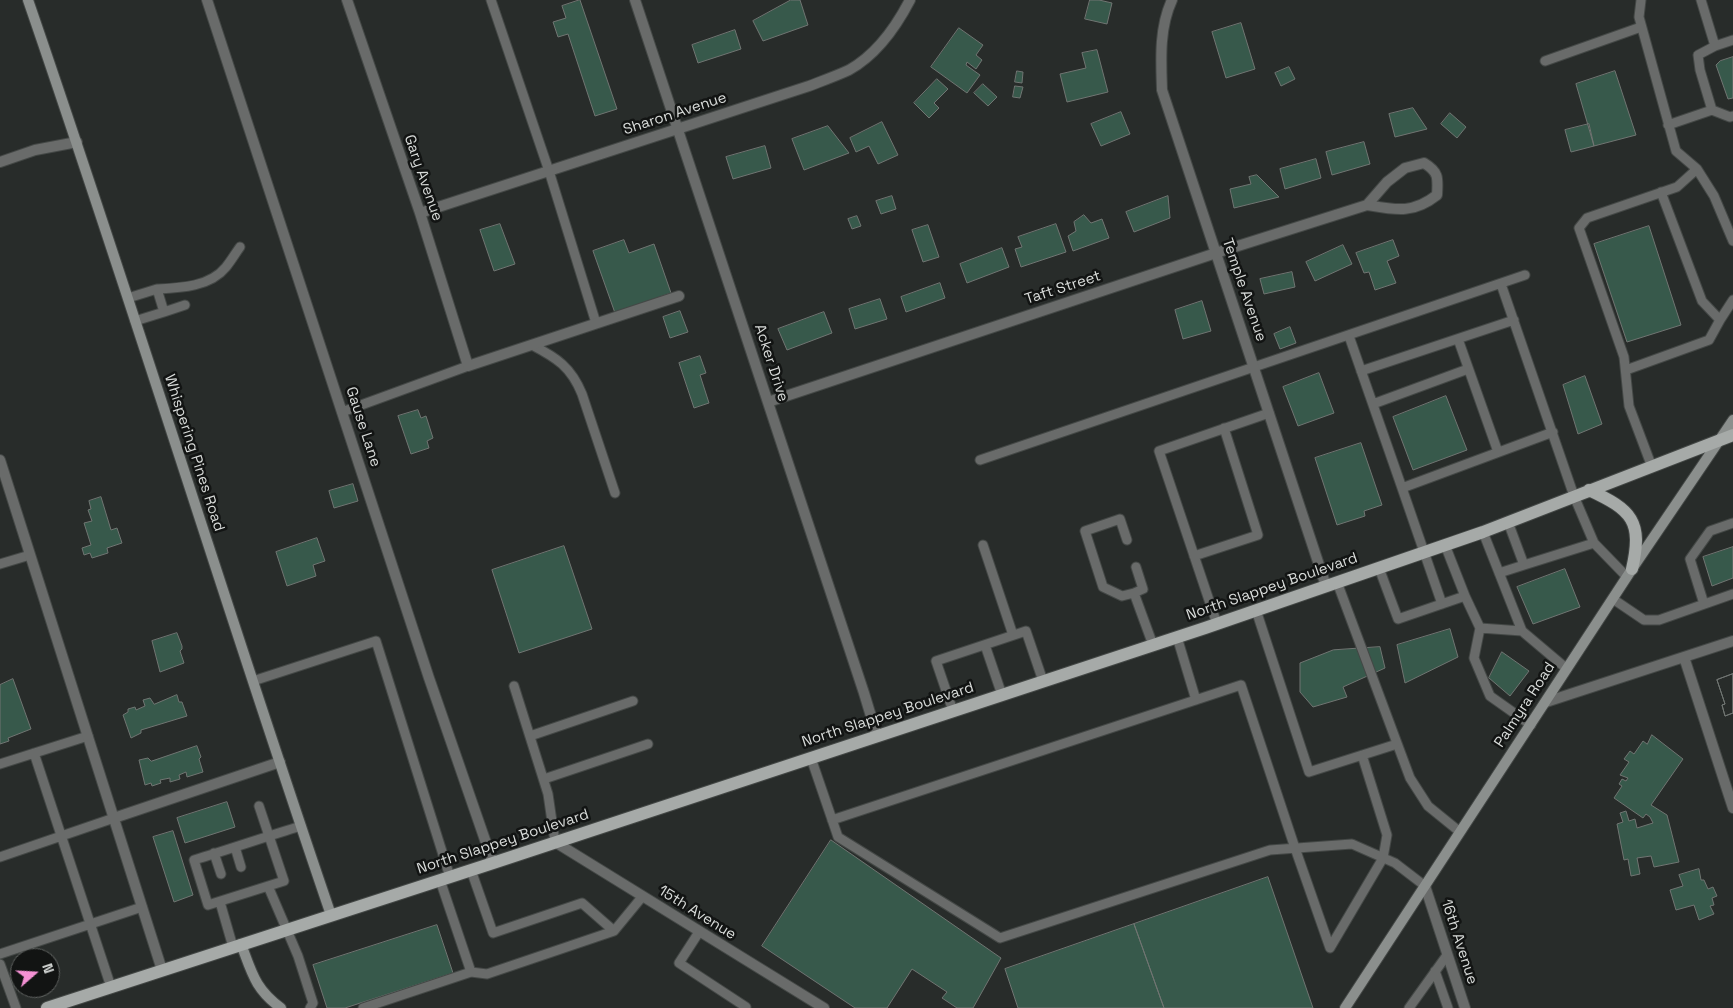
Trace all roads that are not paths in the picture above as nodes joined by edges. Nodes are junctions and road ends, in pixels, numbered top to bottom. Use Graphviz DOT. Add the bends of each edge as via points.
graph roads {
  1 [pos="28,0"];
  2 [pos="207,0"];
  3 [pos="348,0"];
  4 [pos="491,0"];
  5 [pos="635,0"];
  6 [pos="910,0"];
  7 [pos="1172,0"];
  8 [pos="1641,0"];
  9 [pos="1701,0"];
  10 [pos="1642,27"];
  11 [pos="1733,40"];
  12 [pos="1715,46"];
  13 [pos="1545,61"];
  14 [pos="1712,110"];
  15 [pos="1733,116"];
  16 [pos="1668,126"];
  17 [pos="677,129"];
  18 [pos="77,142"];
  19 [pos="0,162"];
  20 [pos="1697,169"];
  21 [pos="549,171"];
  22 [pos="1661,192"];
  23 [pos="1367,205"];
  24 [pos="420,213"];
  25 [pos="1733,241"];
  26 [pos="240,248"];
  27 [pos="1215,254"];
  28 [pos="1525,276"];
  29 [pos="1502,284"];
  30 [pos="157,289"];
  31 [pos="679,296"];
  32 [pos="128,298"];
  33 [pos="1733,300"];
  34 [pos="185,306"];
  35 [pos="164,312"];
  36 [pos="1514,320"];
  37 [pos="1720,320"];
  38 [pos="135,321"];
  39 [pos="596,323"];
  40 [pos="1348,336"];
  41 [pos="1458,339"];
  42 [pos="532,345"];
  43 [pos="468,366"];
  44 [pos="1254,368"];
  45 [pos="1468,369"];
  46 [pos="1626,370"];
  47 [pos="1361,371"];
  48 [pos="768,402"];
  49 [pos="1373,404"];
  50 [pos="342,412"];
  51 [pos="1269,413"];
  52 [pos="1733,420"];
  53 [pos="1224,428"];
  54 [pos="1552,432"];
  55 [pos="1733,435"];
  56 [pos="1720,441"];
  57 [pos="1498,452"];
  58 [pos="0,460"];
  59 [pos="980,460"];
  60 [pos="1652,467"];
  61 [pos="1402,488"];
  62 [pos="1589,490"];
  63 [pos="615,493"];
  64 [pos="1574,496"];
  65 [pos="1508,522"];
  66 [pos="1733,523"];
  67 [pos="1483,532"];
  68 [pos="1127,540"];
  69 [pos="1594,543"];
  70 [pos="983,544"];
  71 [pos="1446,545"];
  72 [pos="1423,552"];
  73 [pos="30,555"];
  74 [pos="1194,556"];
  75 [pos="0,564"];
  76 [pos="1524,565"];
  77 [pos="1136,567"];
  78 [pos="1379,568"];
  79 [pos="1499,573"];
  80 [pos="1630,573"];
  81 [pos="1331,584"];
  82 [pos="1134,592"];
  83 [pos="1733,594"];
  84 [pos="1465,596"];
  85 [pos="1613,598"];
  86 [pos="1442,604"];
  87 [pos="1704,604"];
  88 [pos="1256,610"];
  89 [pos="1217,624"];
  90 [pos="1480,628"];
  91 [pos="1522,631"];
  92 [pos="1012,635"];
  93 [pos="1177,637"];
  94 [pos="1733,641"];
  95 [pos="985,645"];
  96 [pos="1153,645"];
  97 [pos="1684,657"];
  98 [pos="1567,669"];
  99 [pos="253,681"];
  100 [pos="1043,681"];
  101 [pos="514,686"];
  102 [pos="1002,695"];
  103 [pos="1196,700"];
  104 [pos="633,701"];
  105 [pos="1546,702"];
  106 [pos="953,711"];
  107 [pos="1530,724"];
  108 [pos="88,736"];
  109 [pos="530,736"];
  110 [pos="876,736"];
  111 [pos="648,744"];
  112 [pos="1396,744"];
  113 [pos="34,753"];
  114 [pos="1362,755"];
  115 [pos="811,758"];
  116 [pos="280,762"];
  117 [pos="0,764"];
  118 [pos="544,779"];
  119 [pos="259,806"];
  120 [pos="1733,808"];
  121 [pos="114,818"];
  122 [pos="832,820"];
  123 [pos="301,826"];
  124 [pos="1460,832"];
  125 [pos="61,836"];
  126 [pos="269,836"];
  127 [pos="555,842"];
  128 [pos="235,847"];
  129 [pos="1294,848"];
  130 [pos="214,853"];
  131 [pos="0,856"];
  132 [pos="1383,858"];
  133 [pos="493,863"];
  134 [pos="241,867"];
  135 [pos="471,870"];
  136 [pos="221,874"];
  137 [pos="445,878"];
  138 [pos="246,882"];
  139 [pos="268,886"];
  140 [pos="1425,886"];
  141 [pos="226,890"];
  142 [pos="249,892"];
  143 [pos="642,897"];
  144 [pos="224,900"];
  145 [pos="142,906"];
  146 [pos="331,915"];
  147 [pos="89,923"];
  148 [pos="286,929"];
  149 [pos="614,932"];
  150 [pos="699,932"];
  151 [pos="237,946"];
  152 [pos="0,954"];
  153 [pos="1447,955"];
  154 [pos="0,964"];
  155 [pos="162,970"];
  156 [pos="1435,971"];
  157 [pos="471,972"];
  158 [pos="110,987"];
  159 [pos="746,1007"];
  160 [pos="16,1008"];
  161 [pos="46,1008"];
  162 [pos="281,1008"];
  163 [pos="310,1008"];
  164 [pos="363,1008"];
  165 [pos="824,1008"];
  166 [pos="1345,1008"];
  167 [pos="1409,1008"];
  168 [pos="1448,1008"];
  169 [pos="1465,1008"];
  1 -- 18 [label="street, Whispering Pines Road"];
  2 -- 50 [label="street, Gause Lane"];
  3 -- 24 [label="street, Gary Avenue"];
  4 -- 21 [label="lane"];
  5 -- 17 [label="street, Acker Drive"];
  6 -- 17 [label="street, Sharon Avenue" via="885,38 849,69 809,86"];
  7 -- 27 [label="street, Temple Avenue" via="1166,12 1162,40 1162,90"];
  8 -- 10 [label="lane" via="1639,16"];
  9 -- 12 [label="lane"];
  10 -- 13 [label="lane"];
  10 -- 16 [label="lane"];
  11 -- 12 [label="lane"];
  12 -- 14 [label="lane" via="1698,54"];
  14 -- 15 [label="lane"];
  14 -- 16 [label="lane"];
  16 -- 20 [label="lane" via="1676,151"];
  17 -- 21 [label="street, Sharon Avenue"];
  17 -- 48 [label="street, Acker Drive"];
  18 -- 19 [label="street" via="35,150"];
  18 -- 32 [label="street, Whispering Pines Road"];
  20 -- 22 [label="lane" via="1677,187"];
  20 -- 25 [label="lane" via="1714,196"];
  21 -- 24 [label="street, Sharon Avenue"];
  21 -- 39 [label="lane"];
  22 -- 37 [label="lane" via="1702,302"];
  22 -- 46 [label="lane" via="1587,218 1578,228"];
  23 -- 23 [label="street, Taft Street" via="1415,209 1429,202 1437,195 1438,180 1434,169 1424,164 1405,168 1387,182"];
  23 -- 27 [label="street, Taft Street"];
  24 -- 43 [label="street, Gary Avenue"];
  26 -- 30 [label="lane" via="226,268 214,278 182,288"];
  27 -- 44 [label="street, Temple Avenue"];
  27 -- 48 [label="street, Taft Street"];
  28 -- 29 [label="lane"];
  29 -- 36 [label="lane"];
  29 -- 40 [label="lane"];
  30 -- 32 [label="lane"];
  30 -- 35 [label="lane"];
  31 -- 39 [label="street"];
  32 -- 38 [label="street, Whispering Pines Road"];
  33 -- 37 [label="lane"];
  34 -- 35 [label="lane"];
  35 -- 38 [label="lane"];
  36 -- 41 [label="lane"];
  36 -- 54 [label="lane"];
  37 -- 46 [label="lane" via="1709,340"];
  38 -- 99 [label="street, Whispering Pines Road"];
  39 -- 42 [label="street"];
  40 -- 44 [label="lane"];
  40 -- 47 [label="lane"];
  41 -- 45 [label="lane"];
  41 -- 47 [label="lane"];
  42 -- 43 [label="street"];
  42 -- 63 [label="lane" via="560,362 576,379"];
  43 -- 50 [label="lane"];
  44 -- 51 [label="street, Temple Avenue"];
  44 -- 59 [label="lane"];
  45 -- 49 [label="lane"];
  45 -- 57 [label="lane"];
  46 -- 60 [label="lane" via="1630,406"];
  47 -- 49 [label="lane"];
  48 -- 110 [label="street, Acker Drive"];
  49 -- 61 [label="lane"];
  50 -- 133 [label="street, Gause Lane"];
  51 -- 53 [label="lane"];
  51 -- 81 [label="street, Temple Avenue"];
  52 -- 56 [label="street, Palmyra Road"];
  53 -- 74 [label="lane" via="1159,451"];
  53 -- 74 [label="lane" via="1258,535"];
  54 -- 57 [label="lane"];
  54 -- 64 [label="lane"];
  55 -- 56 [label="main road, North Slappey Boulevard"];
  56 -- 60 [label="main road, North Slappey Boulevard"];
  56 -- 80 [label="street, Palmyra Road"];
  57 -- 61 [label="lane"];
  58 -- 73 [label="street"];
  60 -- 62 [label="main road, North Slappey Boulevard"];
  61 -- 72 [label="lane"];
  62 -- 64 [label="main road, North Slappey Boulevard"];
  62 -- 80 [label="main road" via="1614,502 1635,527 1636,551"];
  64 -- 65 [label="main road, North Slappey Boulevard"];
  64 -- 69 [label="lane"];
  65 -- 67 [label="main road, North Slappey Boulevard"];
  65 -- 76 [label="lane"];
  66 -- 87 [label="lane" via="1710,531 1690,559"];
  67 -- 71 [label="main road, North Slappey Boulevard"];
  67 -- 79 [label="lane"];
  68 -- 82 [label="lane" via="1120,519 1085,531 1103,587 1122,596"];
  69 -- 76 [label="lane"];
  69 -- 80 [label="lane"];
  70 -- 92 [label="lane"];
  71 -- 72 [label="main road, North Slappey Boulevard"];
  71 -- 84 [label="lane"];
  72 -- 78 [label="main road, North Slappey Boulevard"];
  72 -- 86 [label="lane"];
  73 -- 75 [label="lane"];
  73 -- 108 [label="street"];
  74 -- 89 [label="lane"];
  76 -- 79 [label="lane"];
  77 -- 82 [label="lane" via="1144,588"];
  78 -- 81 [label="main road, North Slappey Boulevard"];
  78 -- 86 [label="lane" via="1398,619"];
  79 -- 91 [label="lane"];
  80 -- 85 [label="street, Palmyra Road"];
  81 -- 88 [label="main road, North Slappey Boulevard"];
  81 -- 112 [label="lane"];
  82 -- 96 [label="lane"];
  83 -- 87 [label="lane"];
  84 -- 86 [label="lane"];
  84 -- 90 [label="lane"];
  85 -- 87 [label="lane" via="1644,620 1659,620"];
  85 -- 98 [label="street, Palmyra Road"];
  88 -- 89 [label="main road, North Slappey Boulevard"];
  88 -- 114 [label="lane" via="1309,772"];
  89 -- 93 [label="main road, North Slappey Boulevard"];
  90 -- 91 [label="lane"];
  90 -- 107 [label="lane" via="1474,658 1490,696"];
  91 -- 98 [label="lane"];
  92 -- 95 [label="lane"];
  92 -- 100 [label="lane" via="1026,631"];
  93 -- 96 [label="main road, North Slappey Boulevard"];
  93 -- 103 [label="lane"];
  94 -- 97 [label="street"];
  95 -- 102 [label="lane"];
  95 -- 106 [label="lane" via="936,661"];
  96 -- 100 [label="main road, North Slappey Boulevard"];
  97 -- 105 [label="street"];
  97 -- 120 [label="street"];
  98 -- 105 [label="street, Palmyra Road"];
  99 -- 116 [label="street, Whispering Pines Road"];
  99 -- 137 [label="lane" via="376,641"];
  100 -- 102 [label="main road, North Slappey Boulevard"];
  101 -- 109 [label="lane"];
  102 -- 106 [label="main road, North Slappey Boulevard"];
  103 -- 122 [label="lane"];
  103 -- 129 [label="lane" via="1241,685"];
  104 -- 109 [label="lane"];
  105 -- 107 [label="street, Palmyra Road"];
  106 -- 110 [label="main road, North Slappey Boulevard"];
  107 -- 124 [label="street, Palmyra Road"];
  108 -- 113 [label="lane"];
  108 -- 121 [label="street"];
  109 -- 118 [label="lane"];
  110 -- 115 [label="main road, North Slappey Boulevard"];
  111 -- 118 [label="lane"];
  112 -- 114 [label="lane"];
  112 -- 124 [label="lane" via="1410,778 1428,806"];
  113 -- 117 [label="lane"];
  113 -- 125 [label="lane"];
  114 -- 132 [label="lane" via="1387,835"];
  115 -- 122 [label="lane"];
  115 -- 127 [label="main road, North Slappey Boulevard"];
  116 -- 121 [label="street"];
  116 -- 123 [label="street, Whispering Pines Road"];
  118 -- 127 [label="lane"];
  119 -- 126 [label="lane"];
  121 -- 125 [label="lane"];
  121 -- 145 [label="street"];
  122 -- 129 [label="lane" via="838,837 1000,938 1270,850"];
  123 -- 126 [label="lane"];
  123 -- 146 [label="street, Whispering Pines Road"];
  124 -- 140 [label="street, Palmyra Road"];
  125 -- 131 [label="lane"];
  125 -- 147 [label="lane"];
  126 -- 128 [label="lane"];
  126 -- 139 [label="lane" via="284,881"];
  127 -- 133 [label="main road, North Slappey Boulevard"];
  127 -- 143 [label="street, 15th Avenue"];
  128 -- 130 [label="lane"];
  128 -- 134 [label="lane"];
  129 -- 132 [label="lane" via="1352,844"];
  129 -- 132 [label="lane" via="1330,948"];
  130 -- 136 [label="lane"];
  130 -- 144 [label="lane" via="194,860 208,905"];
  132 -- 140 [label="lane"];
  133 -- 135 [label="main road, North Slappey Boulevard"];
  135 -- 137 [label="main road, North Slappey Boulevard"];
  135 -- 149 [label="lane" via="493,933 582,903"];
  137 -- 146 [label="main road, North Slappey Boulevard"];
  137 -- 157 [label="lane"];
  138 -- 142 [label="lane"];
  139 -- 142 [label="lane"];
  139 -- 148 [label="lane"];
  140 -- 153 [label="street, 16th Avenue"];
  140 -- 166 [label="street, Palmyra Road"];
  141 -- 144 [label="lane"];
  142 -- 144 [label="lane"];
  143 -- 149 [label="lane"];
  143 -- 150 [label="street, 15th Avenue"];
  144 -- 151 [label="lane"];
  145 -- 147 [label="lane"];
  145 -- 155 [label="street"];
  146 -- 148 [label="main road, North Slappey Boulevard"];
  147 -- 152 [label="lane"];
  147 -- 158 [label="lane"];
  148 -- 151 [label="main road, North Slappey Boulevard"];
  148 -- 163 [label="lane" via="314,1003"];
  149 -- 157 [label="lane" via="487,974"];
  150 -- 159 [label="lane" via="679,963"];
  150 -- 165 [label="street, 15th Avenue"];
  151 -- 155 [label="main road, North Slappey Boulevard"];
  151 -- 162 [label="street" via="257,985"];
  153 -- 156 [label="lane"];
  153 -- 169 [label="street, 16th Avenue"];
  154 -- 160 [label="lane"];
  155 -- 158 [label="main road, North Slappey Boulevard"];
  156 -- 167 [label="lane"];
  156 -- 168 [label="lane"];
  157 -- 164 [label="lane"];
  158 -- 161 [label="main road, North Slappey Boulevard"];
}
